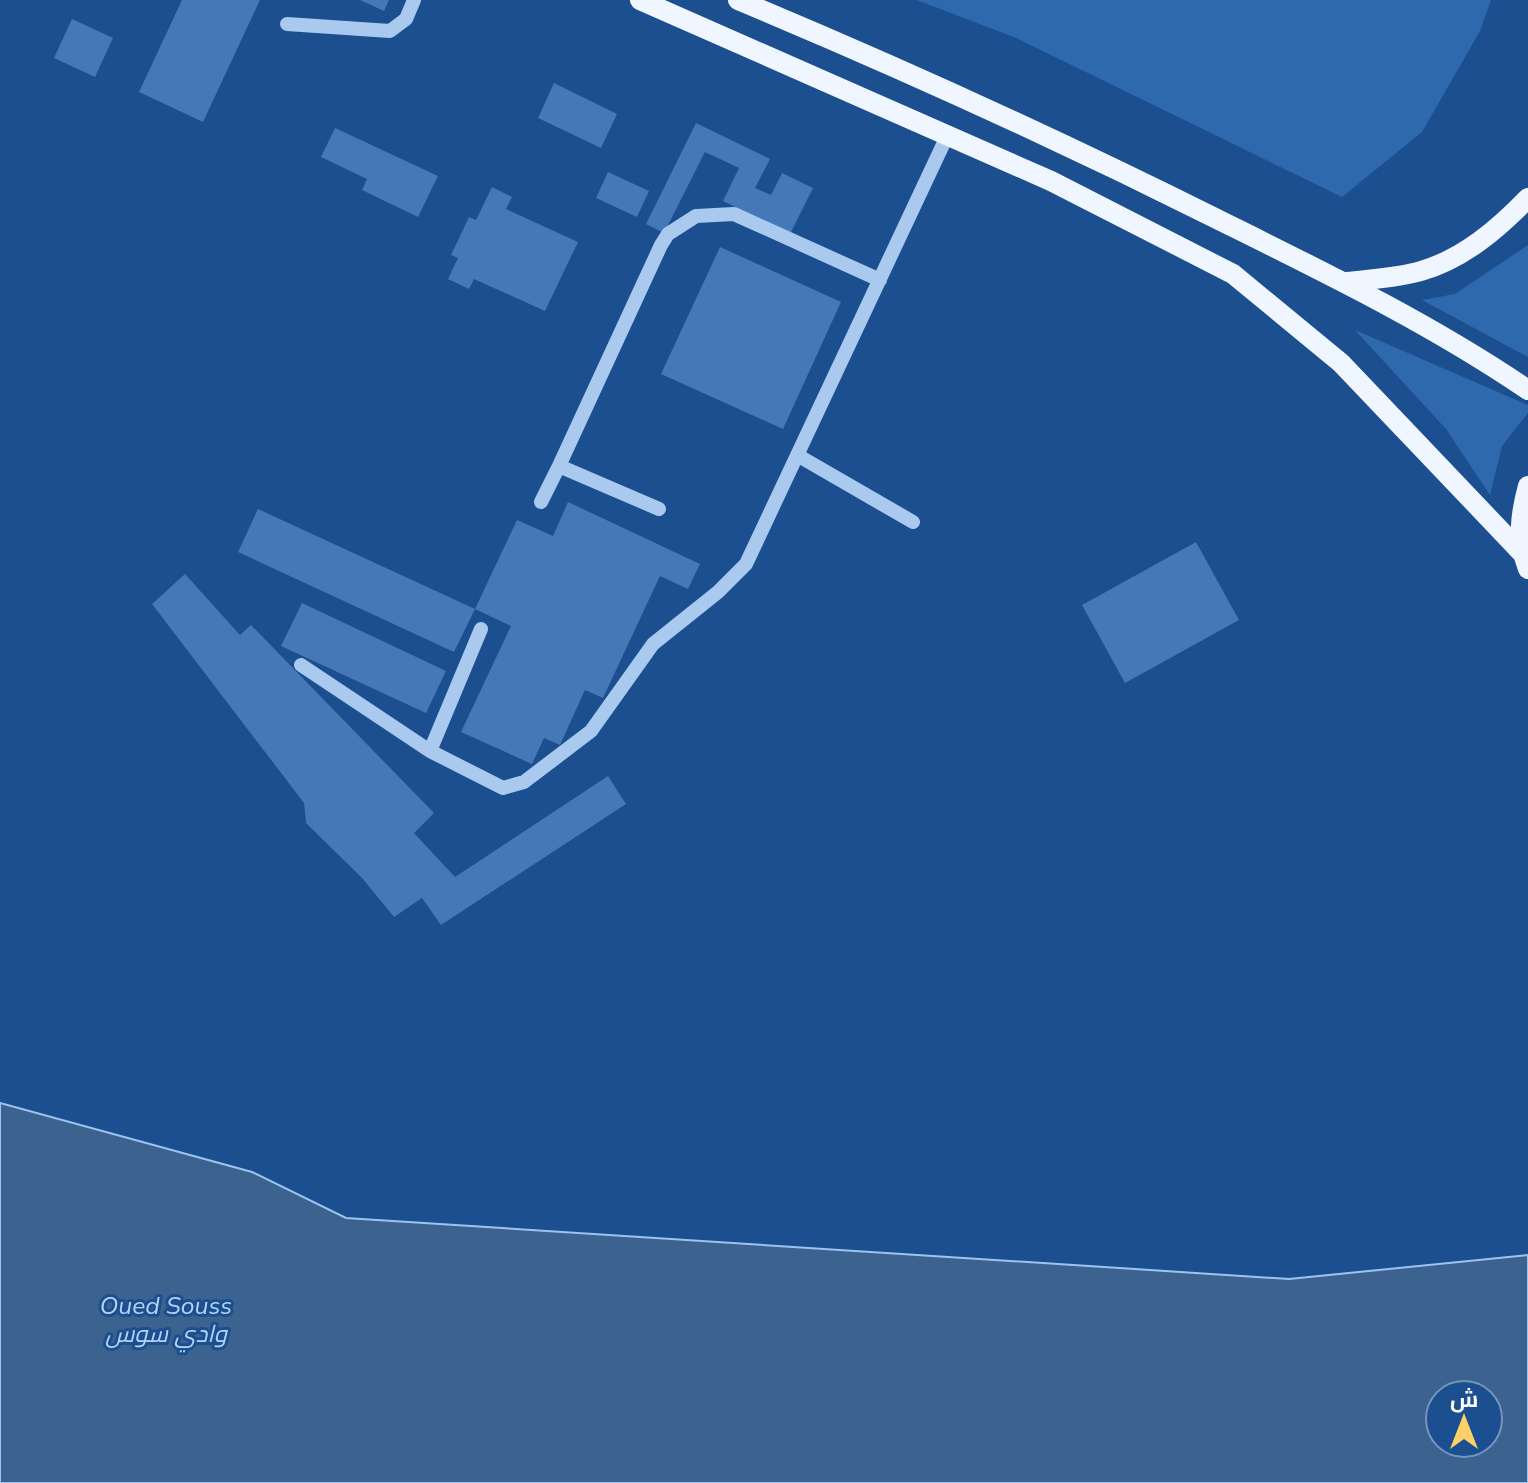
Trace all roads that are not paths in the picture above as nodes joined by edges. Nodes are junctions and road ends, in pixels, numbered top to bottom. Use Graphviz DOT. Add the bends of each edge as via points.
graph roads {
  1 [pos="414,0"];
  2 [pos="640,0"];
  3 [pos="738,0"];
  4 [pos="287,24"];
  5 [pos="948,134"];
  6 [pos="1528,198"];
  7 [pos="880,280"];
  8 [pos="1347,282"];
  9 [pos="1528,390"];
  10 [pos="797,455"];
  11 [pos="559,466"];
  12 [pos="1528,486"];
  13 [pos="541,502"];
  14 [pos="659,509"];
  15 [pos="913,522"];
  16 [pos="1525,561"];
  17 [pos="481,629"];
  18 [pos="301,665"];
  19 [pos="430,751"];
  1 -- 4 [label="lane" via="406,19 390,31"];
  2 -- 5 [label="main road"];
  3 -- 8 [label="main road" via="1067,144"];
  5 -- 7 [label="lane"];
  5 -- 16 [label="main road" via="1233,274 1341,363"];
  6 -- 8 [label="main road" via="1500,228 1453,258 1420,272"];
  7 -- 10 [label="lane"];
  7 -- 11 [label="lane" via="734,214 696,216 668,234 661,245"];
  8 -- 9 [label="main road"];
  10 -- 15 [label="lane"];
  10 -- 19 [label="lane" via="746,564 653,644 591,731 524,782 503,788"];
  11 -- 13 [label="lane"];
  11 -- 14 [label="lane"];
  12 -- 16 [label="main road" via="1520,515"];
  17 -- 19 [label="lane"];
  18 -- 19 [label="lane"];
}
